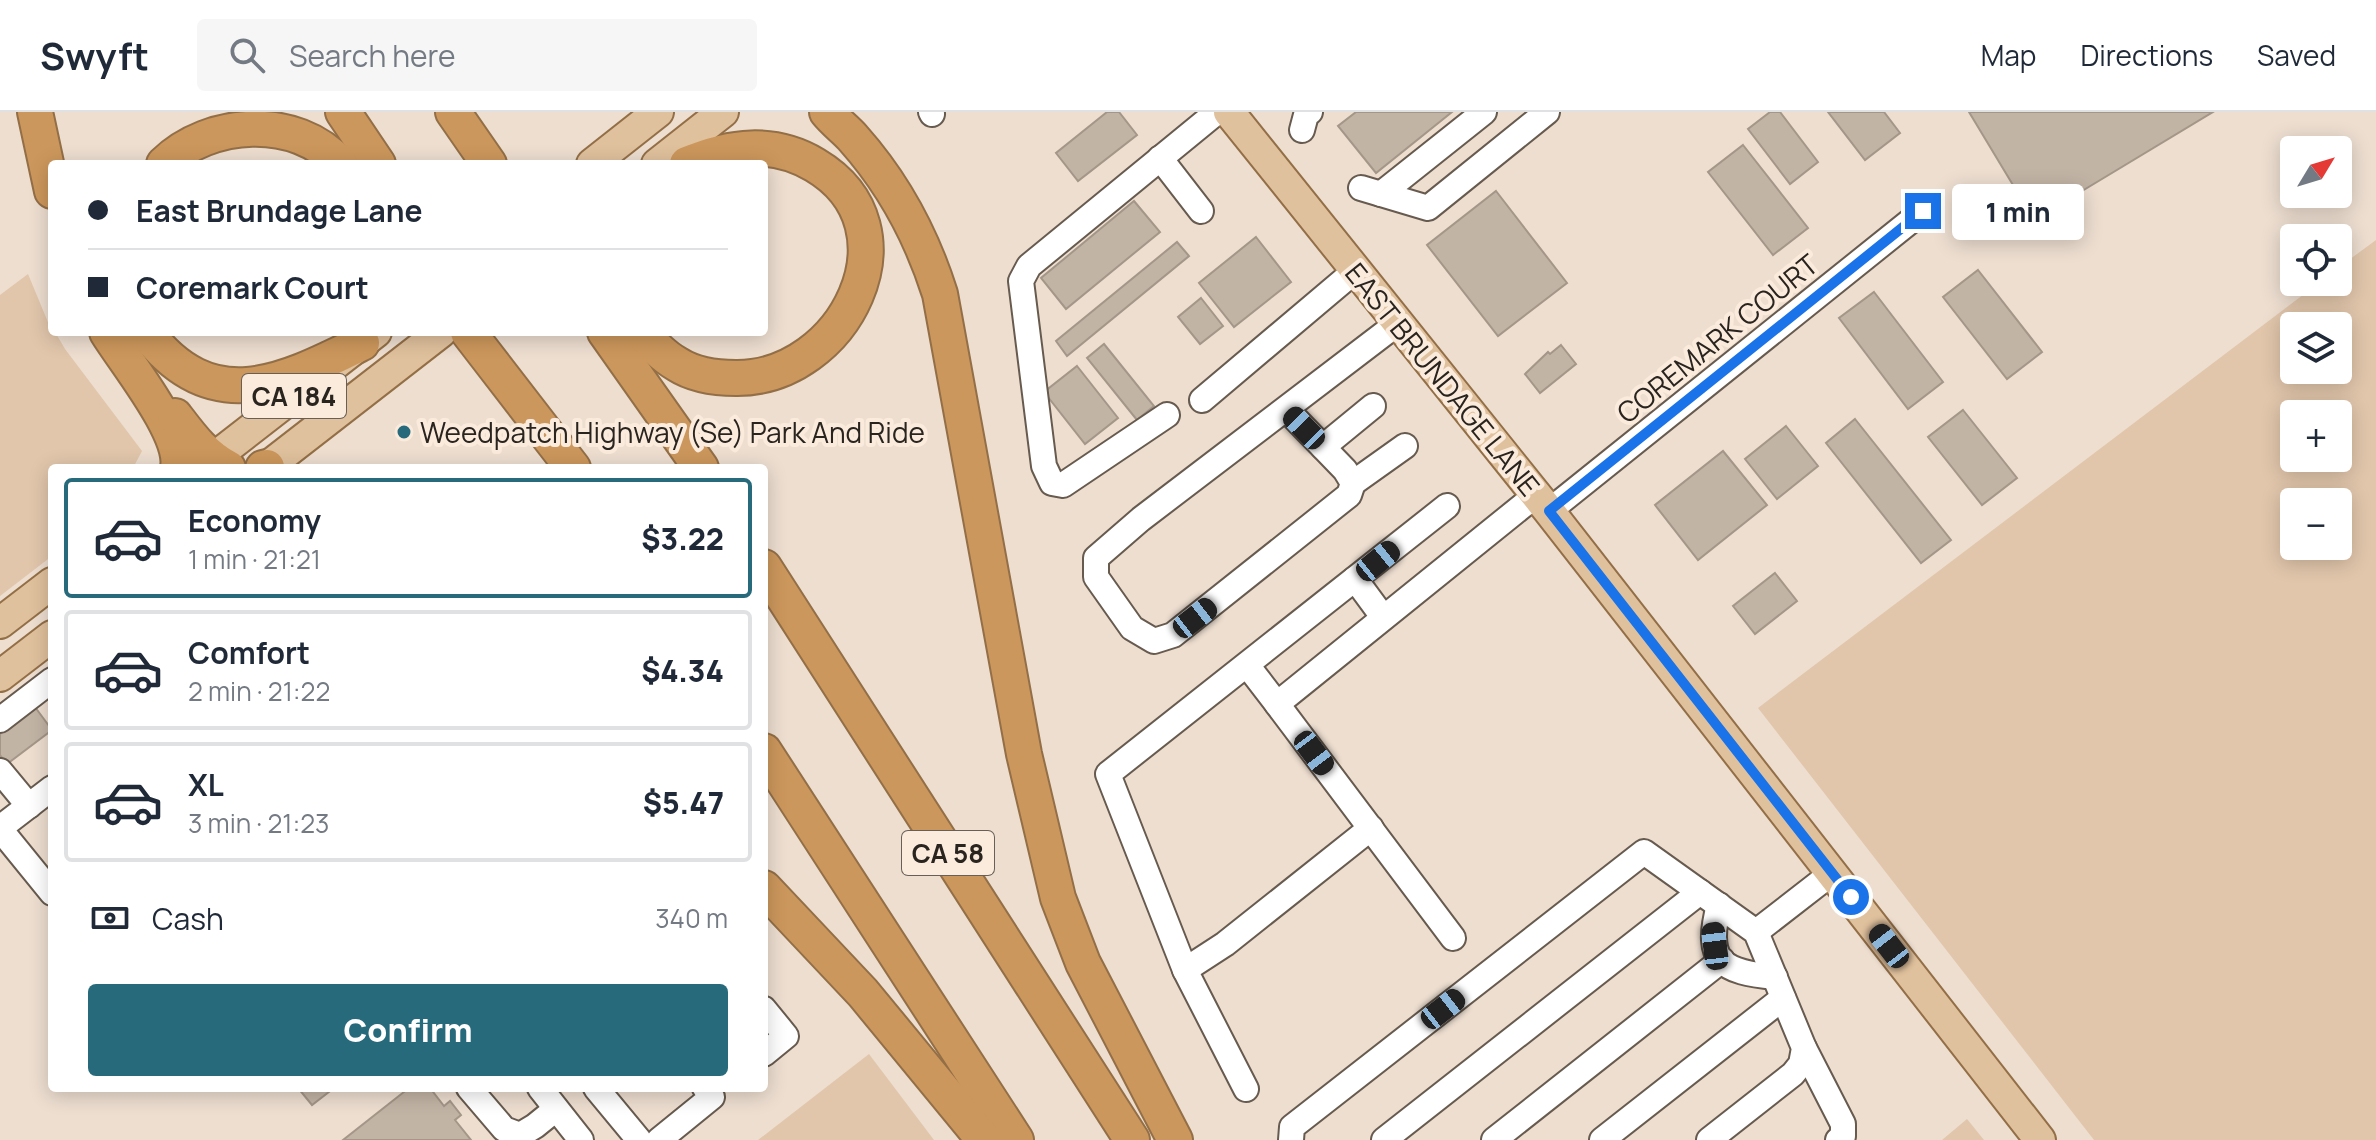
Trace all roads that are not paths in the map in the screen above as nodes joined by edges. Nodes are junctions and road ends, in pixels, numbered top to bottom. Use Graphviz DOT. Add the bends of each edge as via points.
graph roads {
  1 [pos="35,112"];
  2 [pos="343,112"];
  3 [pos="453,112"];
  4 [pos="658,112"];
  5 [pos="723,112"];
  6 [pos="827,112"];
  7 [pos="1217,112"];
  8 [pos="1229,112"];
  9 [pos="1484,112"];
  10 [pos="1547,112"];
  11 [pos="846,124"];
  12 [pos="1160,158"];
  13 [pos="170,160"];
  14 [pos="335,160"];
  15 [pos="375,160"];
  16 [pos="486,160"];
  17 [pos="597,160"];
  18 [pos="662,160"];
  19 [pos="698,160"];
  20 [pos="48,172"];
  21 [pos="1201,211"];
  22 [pos="1923,211"];
  23 [pos="1356,270"];
  24 [pos="1398,323"];
  25 [pos="110,336"];
  26 [pos="149,336"];
  27 [pos="436,336"];
  28 [pos="608,336"];
  29 [pos="645,336"];
  30 [pos="369,337"];
  31 [pos="487,342"];
  32 [pos="146,388"];
  33 [pos="1202,400"];
  34 [pos="1373,406"];
  35 [pos="1286,409"];
  36 [pos="1167,415"];
  37 [pos="1405,446"];
  38 [pos="1323,447"];
  39 [pos="178,464"];
  40 [pos="213,464"];
  41 [pos="215,464"];
  42 [pos="271,464"];
  43 [pos="570,464"];
  44 [pos="577,464"];
  45 [pos="698,464"];
  46 [pos="1353,483"];
  47 [pos="1542,503"];
  48 [pos="1447,506"];
  49 [pos="768,573"];
  50 [pos="1355,579"];
  51 [pos="48,586"];
  52 [pos="1383,617"];
  53 [pos="0,623"];
  54 [pos="48,639"];
  55 [pos="1247,665"];
  56 [pos="0,676"];
  57 [pos="48,683"];
  58 [pos="1277,704"];
  59 [pos="0,720"];
  60 [pos="768,757"];
  61 [pos="0,771"];
  62 [pos="48,791"];
  63 [pos="29,806"];
  64 [pos="0,828"];
  65 [pos="1371,828"];
  66 [pos="1832,873"];
  67 [pos="48,888"];
  68 [pos="768,892"];
  69 [pos="1709,899"];
  70 [pos="1756,932"];
  71 [pos="1453,938"];
  72 [pos="1722,960"];
  73 [pos="1185,970"];
  74 [pos="1779,988"];
  75 [pos="768,1014"];
  76 [pos="1804,1048"];
  77 [pos="768,1051"];
  78 [pos="1246,1089"];
  79 [pos="472,1092"];
  80 [pos="543,1092"];
  81 [pos="599,1092"];
  82 [pos="712,1092"];
  83 [pos="556,1109"];
  84 [pos="581,1140"];
  85 [pos="639,1140"];
  86 [pos="659,1140"];
  87 [pos="984,1140"];
  88 [pos="1016,1140"];
  89 [pos="1132,1140"];
  90 [pos="1175,1140"];
  91 [pos="1291,1140"];
  92 [pos="1384,1140"];
  93 [pos="1494,1140"];
  94 [pos="1602,1140"];
  95 [pos="1709,1140"];
  96 [pos="1838,1140"];
  97 [pos="2040,1140"];
  1 -- 20 [label="highway"];
  2 -- 15 [label="highway"];
  3 -- 16 [label="highway"];
  4 -- 17 [label="main road"];
  5 -- 18 [label="main road"];
  6 -- 11 [label="highway"];
  7 -- 12 [label="street"];
  8 -- 23 [label="main road, EAST BRUNDAGE LANE"];
  9 -- 10 [label="street" via="1371,191 1428,208"];
  11 -- 90 [label="highway" via="926,249 940,294 1024,754 1058,898 1083,963"];
  12 -- 21 [label="street"];
  12 -- 36 [label="street" via="1029,266 1021,281 1044,466 1052,483 1063,485"];
  13 -- 14 [label="highway" via="194,143 239,129 288,134"];
  19 -- 29 [label="highway" via="755,147 787,152 821,168 860,215 865,239 858,291 847,315 814,352 771,373 747,378 700,374 679,366"];
  22 -- 47 [label="street, COREMARK COURT"];
  23 -- 24 [label="main road, EAST BRUNDAGE LANE"];
  23 -- 33 [label="street"];
  24 -- 35 [label="street"];
  24 -- 47 [label="main road, EAST BRUNDAGE LANE"];
  25 -- 32 [label="highway"];
  26 -- 30 [label="highway" via="185,369 210,381 254,386 311,368"];
  27 -- 42 [label="main road, CA 184"];
  28 -- 45 [label="highway"];
  30 -- 41 [label="main road, CA 184"];
  31 -- 43 [label="highway"];
  31 -- 44 [label="highway"];
  32 -- 39 [label="highway" via="179,454"];
  32 -- 40 [label="highway"];
  34 -- 38 [label="street"];
  35 -- 38 [label="street"];
  35 -- 46 [label="street" via="1096,558 1096,577 1132,628 1154,641 1173,635 1349,495"];
  37 -- 46 [label="street"];
  38 -- 46 [label="street"];
  47 -- 52 [label="street, COREMARK COURT"];
  47 -- 66 [label="main road, EAST BRUNDAGE LANE"];
  48 -- 50 [label="street"];
  49 -- 89 [label="highway, CA 58"];
  50 -- 52 [label="street"];
  50 -- 55 [label="street"];
  51 -- 53 [label="main road"];
  52 -- 58 [label="street, COREMARK COURT"];
  54 -- 56 [label="main road"];
  55 -- 58 [label="street"];
  55 -- 73 [label="street" via="1108,774"];
  57 -- 59 [label="street"];
  58 -- 65 [label="street"];
  60 -- 88 [label="highway"];
  61 -- 63 [label="street"];
  62 -- 63 [label="street"];
  63 -- 64 [label="street"];
  64 -- 67 [label="street"];
  65 -- 71 [label="street"];
  65 -- 73 [label="street"];
  66 -- 70 [label="street"];
  66 -- 97 [label="main road, EAST BRUNDAGE LANE"];
  68 -- 87 [label="highway" via="863,993"];
  69 -- 70 [label="street"];
  69 -- 72 [label="street"];
  69 -- 91 [label="street" via="1644,852 1292,1127"];
  69 -- 92 [label="street"];
  70 -- 74 [label="street"];
  72 -- 74 [label="street" via="1741,974"];
  72 -- 93 [label="street"];
  73 -- 78 [label="street"];
  74 -- 76 [label="street"];
  74 -- 94 [label="street"];
  75 -- 77 [label="street" via="786,1036"];
  76 -- 95 [label="street" via="1793,1074"];
  76 -- 96 [label="street" via="1843,1124"];
  79 -- 83 [label="street" via="504,1129 520,1135"];
  80 -- 83 [label="street"];
  81 -- 85 [label="street"];
  82 -- 86 [label="street"];
  83 -- 84 [label="street"];
}
